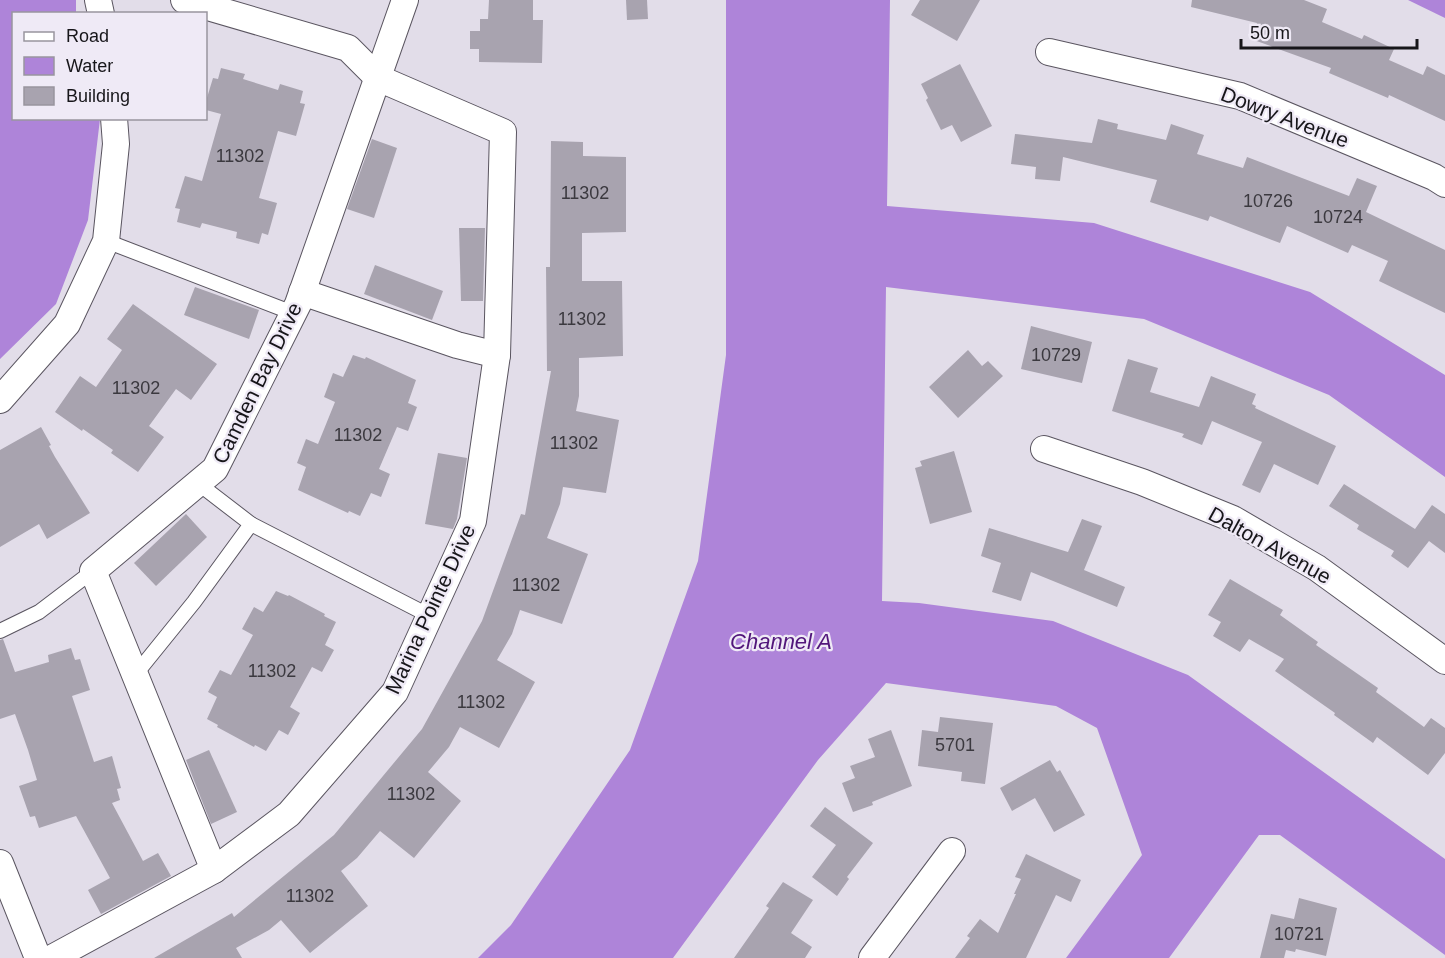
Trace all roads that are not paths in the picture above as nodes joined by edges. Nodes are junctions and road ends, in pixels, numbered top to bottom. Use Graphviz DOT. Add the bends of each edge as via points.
graph roads {
  1 [pos="184,0"];
  2 [pos="405,0"];
  3 [pos="1049,52"];
  4 [pos="378,78"];
  5 [pos="114,120"];
  6 [pos="1445,184"];
  7 [pos="105,241"];
  8 [pos="297,303"];
  9 [pos="497,355"];
  10 [pos="0,400"];
  11 [pos="1044,449"];
  12 [pos="199,484"];
  13 [pos="251,524"];
  14 [pos="93,571"];
  15 [pos="430,616"];
  16 [pos="0,631"];
  17 [pos="1445,661"];
  18 [pos="135,675"];
  19 [pos="952,850"];
  20 [pos="0,863"];
  21 [pos="214,870"];
  22 [pos="38,958"];
  23 [pos="52,958"];
  24 [pos="872,958"];
  1 -- 4 [label="street" via="348,48"];
  2 -- 4 [label="street"];
  3 -- 6 [label="street, Dowry Avenue" via="1240,96"];
  4 -- 8 [label="street, Camden Bay Drive"];
  4 -- 9 [label="street, Marina Pointe Drive" via="503,132"];
  5 -- 7 [label="street" via="116,144"];
  7 -- 8 [label="lane"];
  7 -- 10 [label="street" via="67,324"];
  8 -- 9 [label="street"];
  8 -- 12 [label="street, Camden Bay Drive" via="215,469"];
  9 -- 15 [label="street, Marina Pointe Drive" via="473,521"];
  11 -- 17 [label="street, Dalton Avenue" via="1143,482 1233,519 1317,568"];
  12 -- 13 [label="lane"];
  12 -- 14 [label="street, Camden Bay Drive"];
  13 -- 15 [label="lane"];
  13 -- 18 [label="lane" via="195,602"];
  14 -- 16 [label="lane" via="39,612"];
  14 -- 18 [label="street"];
  15 -- 21 [label="street, Marina Pointe Drive" via="395,692 289,814"];
  18 -- 21 [label="street"];
  19 -- 24 [label="street"];
  20 -- 22 [label="street"];
  21 -- 23 [label="street, Marina Pointe Drive"];
}
